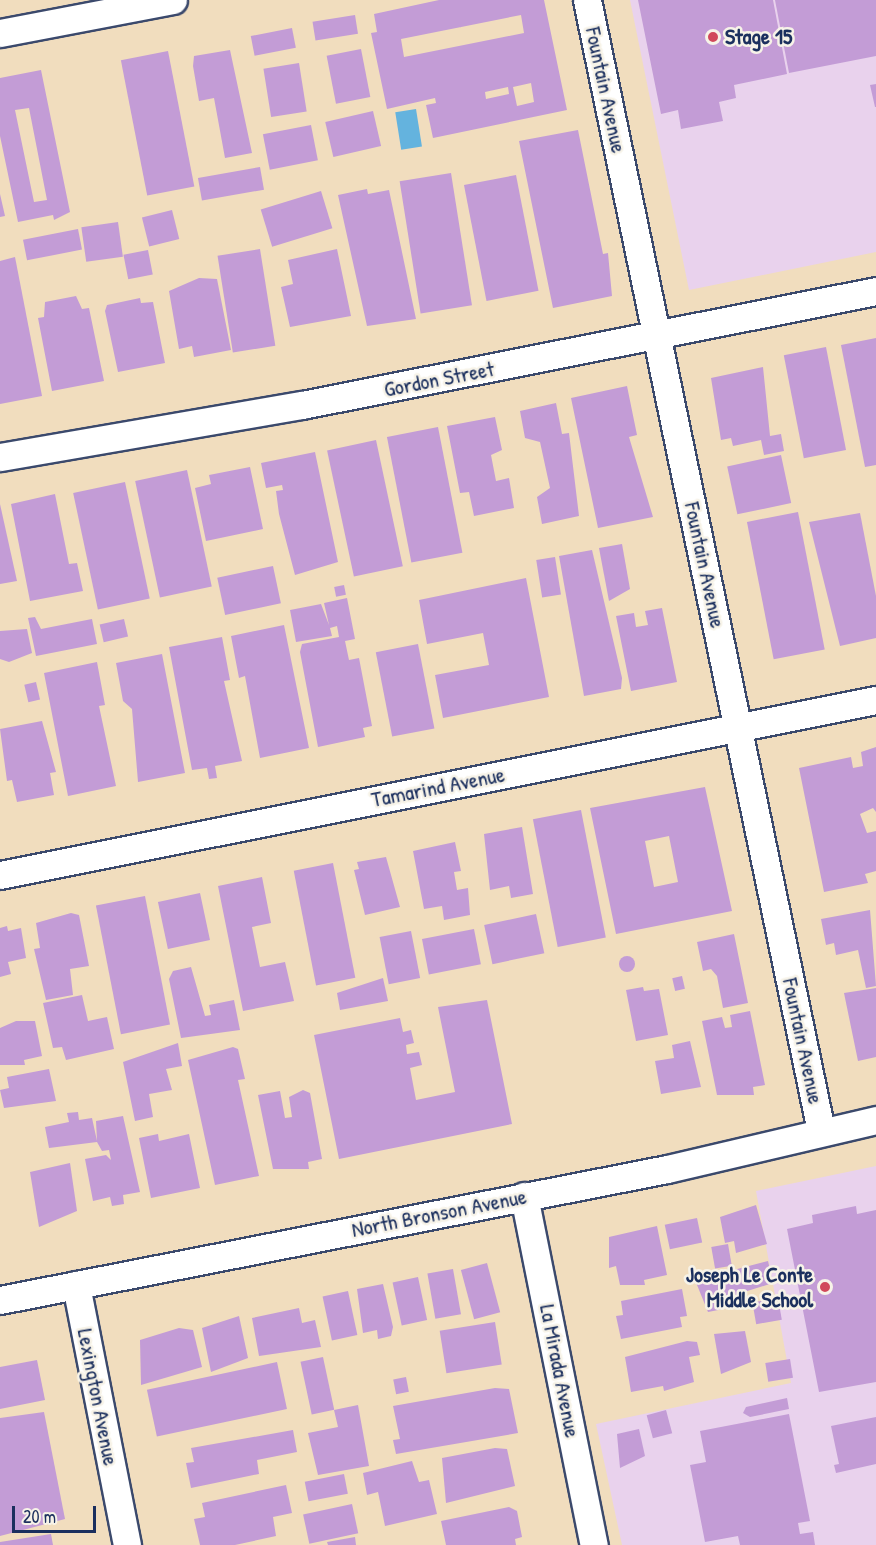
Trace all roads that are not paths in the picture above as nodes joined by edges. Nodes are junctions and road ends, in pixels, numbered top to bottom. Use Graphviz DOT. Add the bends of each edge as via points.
graph roads {
  1 [pos="173,0"];
  2 [pos="588,0"];
  3 [pos="0,33"];
  4 [pos="876,291"];
  5 [pos="657,336"];
  6 [pos="0,457"];
  7 [pos="876,700"];
  8 [pos="739,727"];
  9 [pos="0,874"];
  10 [pos="876,1120"];
  11 [pos="821,1131"];
  12 [pos="525,1196"];
  13 [pos="76,1285"];
  14 [pos="0,1300"];
  15 [pos="127,1545"];
  16 [pos="594,1545"];
  1 -- 3 [label="street"];
  2 -- 5 [label="street, Fountain Avenue"];
  4 -- 5 [label="street, Gordon Street"];
  5 -- 6 [label="street, Gordon Street"];
  5 -- 8 [label="street, Fountain Avenue"];
  7 -- 8 [label="street, Tamarind Avenue"];
  8 -- 9 [label="street, Tamarind Avenue"];
  8 -- 11 [label="street, Fountain Avenue"];
  10 -- 11 [label="street, North Bronson Avenue"];
  11 -- 12 [label="street, North Bronson Avenue" via="668,1169"];
  12 -- 13 [label="street, North Bronson Avenue"];
  12 -- 16 [label="street, La Mirada Avenue"];
  13 -- 14 [label="street, North Bronson Avenue"];
  13 -- 15 [label="street, Lexington Avenue"];
}
